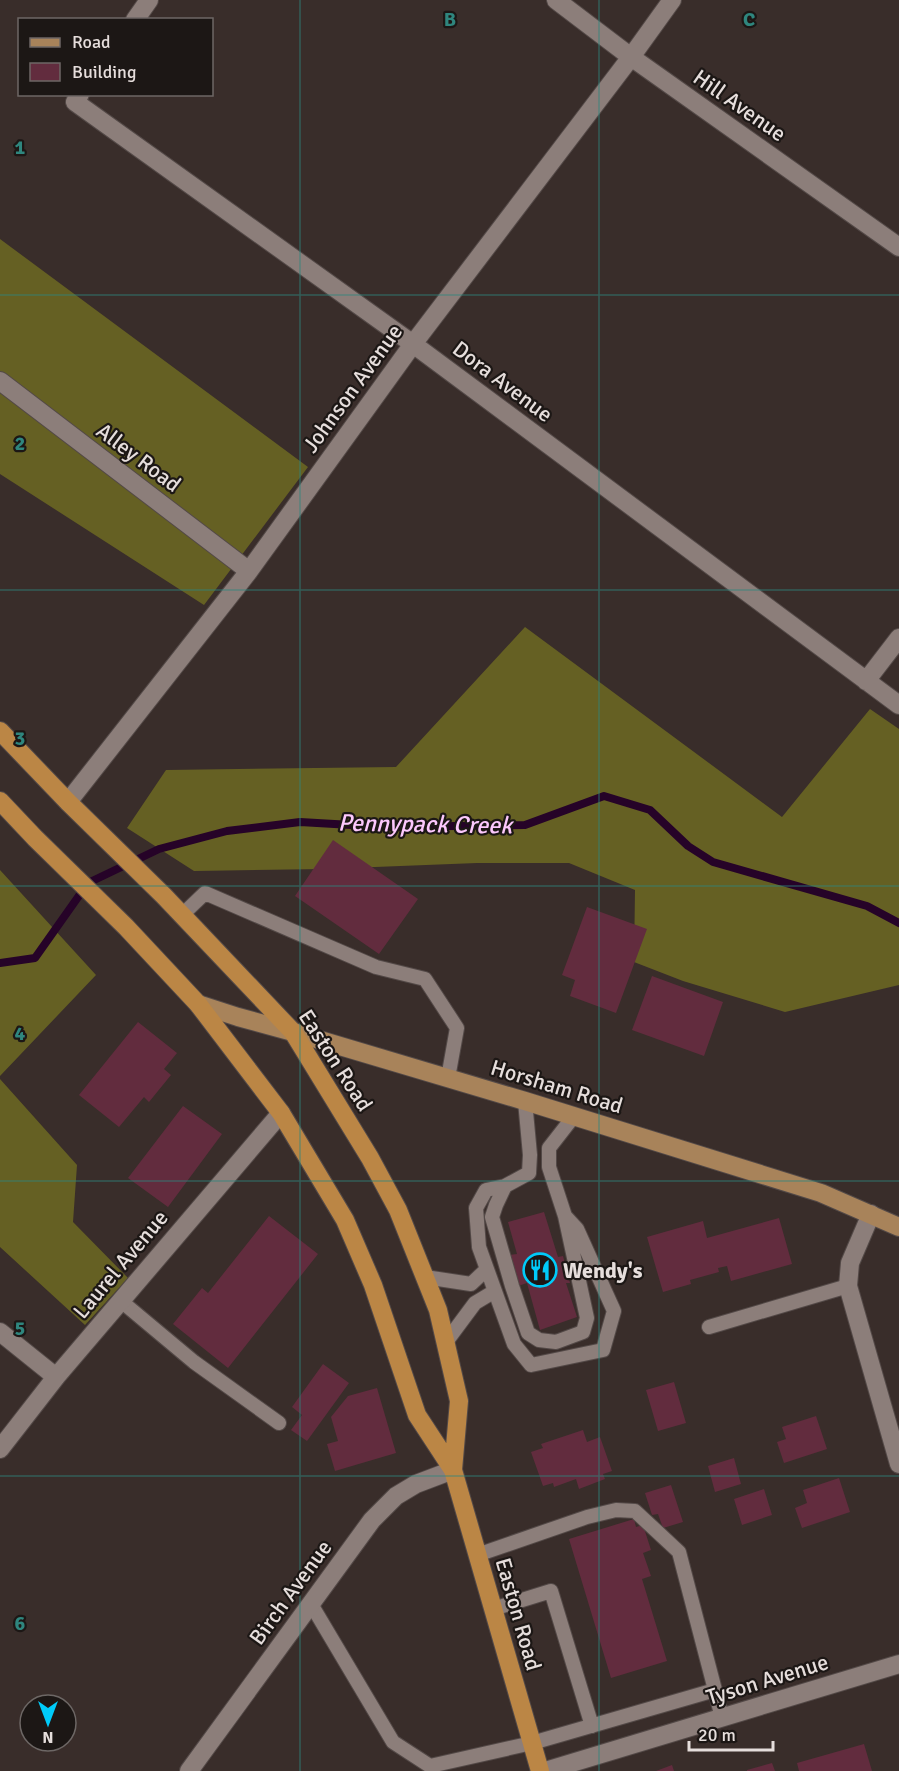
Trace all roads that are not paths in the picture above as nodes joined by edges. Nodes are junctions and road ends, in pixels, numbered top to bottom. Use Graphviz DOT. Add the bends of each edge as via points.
graph roads {
  1 [pos="149,0"];
  2 [pos="556,0"];
  3 [pos="672,0"];
  4 [pos="136,18"];
  5 [pos="631,57"];
  6 [pos="77,98"];
  7 [pos="899,247"];
  8 [pos="413,344"];
  9 [pos="0,381"];
  10 [pos="249,571"];
  11 [pos="899,638"];
  12 [pos="866,681"];
  13 [pos="899,705"];
  14 [pos="0,731"];
  15 [pos="0,801"];
  16 [pos="69,802"];
  17 [pos="182,915"];
  18 [pos="198,1004"];
  19 [pos="293,1032"];
  20 [pos="448,1078"];
  21 [pos="525,1101"];
  22 [pos="281,1113"];
  23 [pos="574,1116"];
  24 [pos="529,1173"];
  25 [pos="505,1186"];
  26 [pos="555,1188"];
  27 [pos="871,1214"];
  28 [pos="565,1216"];
  29 [pos="899,1227"];
  30 [pos="487,1269"];
  31 [pos="425,1277"];
  32 [pos="848,1286"];
  33 [pos="495,1291"];
  34 [pos="120,1301"];
  35 [pos="709,1327"];
  36 [pos="0,1332"];
  37 [pos="446,1342"];
  38 [pos="56,1377"];
  39 [pos="893,1420"];
  40 [pos="279,1422"];
  41 [pos="0,1449"];
  42 [pos="899,1464"];
  43 [pos="453,1470"];
  44 [pos="477,1556"];
  45 [pos="311,1604"];
  46 [pos="493,1609"];
  47 [pos="899,1665"];
  48 [pos="715,1690"];
  49 [pos="722,1718"];
  50 [pos="592,1726"];
  51 [pos="532,1743"];
  52 [pos="189,1771"];
  53 [pos="540,1771"];
  54 [pos="545,1771"];
  1 -- 4 [label="street"];
  2 -- 5 [label="street, Hill Avenue"];
  3 -- 5 [label="street, Johnson Avenue"];
  5 -- 7 [label="street, Hill Avenue"];
  5 -- 8 [label="street, Johnson Avenue"];
  6 -- 8 [label="street, Dora Avenue"];
  8 -- 10 [label="street, Johnson Avenue"];
  8 -- 12 [label="street, Dora Avenue"];
  9 -- 10 [label="street, Alley Road"];
  10 -- 16 [label="street, Johnson Avenue"];
  11 -- 12 [label="street"];
  12 -- 13 [label="street, Dora Avenue"];
  14 -- 16 [label="highway, Easton Road"];
  15 -- 18 [label="highway, Easton Road"];
  16 -- 17 [label="highway, Easton Road"];
  17 -- 19 [label="highway, Easton Road"];
  17 -- 20 [label="lane" via="205,893 376,967 425,979 457,1028"];
  18 -- 19 [label="main road, Horsham Road"];
  18 -- 22 [label="highway, Easton Road"];
  19 -- 20 [label="main road, Horsham Road"];
  19 -- 31 [label="highway, Easton Road" via="370,1158 398,1210"];
  20 -- 21 [label="main road, Horsham Road"];
  21 -- 23 [label="main road, Horsham Road"];
  21 -- 24 [label="lane"];
  22 -- 34 [label="street, Laurel Avenue"];
  22 -- 43 [label="highway, Easton Road" via="345,1220 373,1285 417,1415"];
  23 -- 26 [label="lane" via="549,1148"];
  23 -- 27 [label="main road, Horsham Road" via="821,1193"];
  24 -- 25 [label="lane"];
  24 -- 26 [label="lane"];
  25 -- 28 [label="lane" via="492,1217 528,1333 539,1340 556,1342 583,1332 588,1318"];
  25 -- 30 [label="lane" via="486,1190 476,1208"];
  26 -- 28 [label="lane"];
  27 -- 29 [label="main road, Horsham Road"];
  27 -- 32 [label="street" via="849,1263"];
  28 -- 33 [label="lane" via="577,1229 614,1311 603,1350 531,1365 514,1344"];
  30 -- 31 [label="lane" via="471,1284"];
  30 -- 33 [label="lane"];
  31 -- 37 [label="highway, Easton Road"];
  32 -- 35 [label="lane"];
  32 -- 39 [label="street"];
  33 -- 37 [label="lane" via="475,1303"];
  34 -- 38 [label="street, Laurel Avenue"];
  34 -- 40 [label="lane" via="194,1362"];
  36 -- 38 [label="street"];
  37 -- 43 [label="highway, Easton Road" via="459,1401"];
  38 -- 41 [label="street, Laurel Avenue"];
  39 -- 42 [label="street"];
  43 -- 44 [label="highway, Easton Road"];
  43 -- 45 [label="street, Birch Avenue" via="396,1496 372,1520"];
  44 -- 46 [label="highway, Easton Road"];
  44 -- 48 [label="lane" via="587,1517 616,1510 635,1511 679,1552"];
  45 -- 51 [label="lane" via="393,1742 430,1766"];
  45 -- 52 [label="street, Birch Avenue"];
  46 -- 50 [label="lane" via="551,1591"];
  46 -- 51 [label="highway, Easton Road"];
  47 -- 49 [label="street, Tyson Avenue"];
  48 -- 49 [label="lane"];
  48 -- 50 [label="lane"];
  49 -- 54 [label="street, Tyson Avenue"];
  50 -- 51 [label="lane"];
  51 -- 53 [label="highway, Easton Road"];
}
